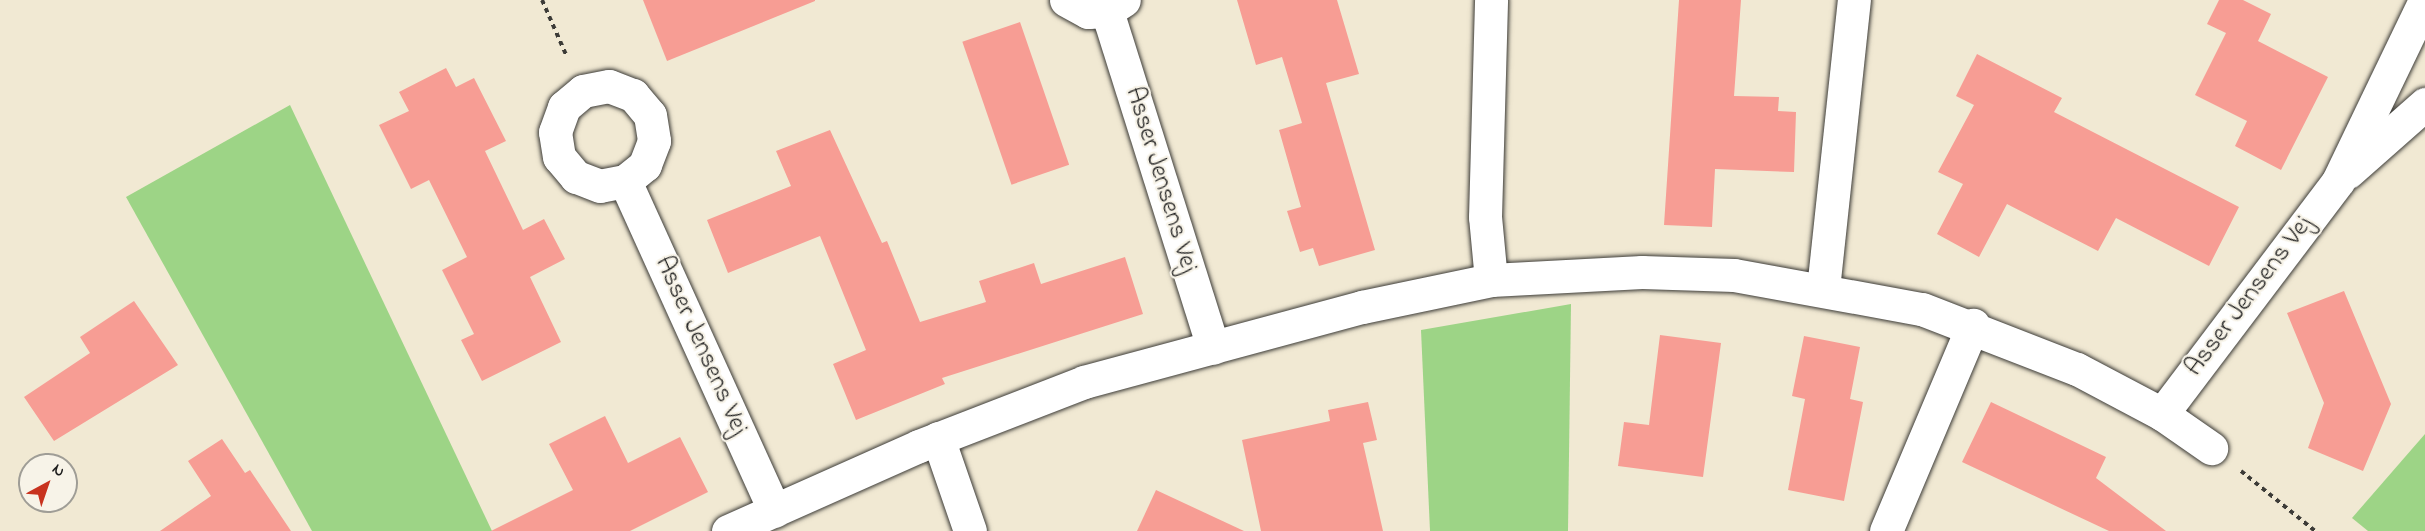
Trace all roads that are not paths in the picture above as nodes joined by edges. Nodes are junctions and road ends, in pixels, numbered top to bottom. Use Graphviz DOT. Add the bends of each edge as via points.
graph roads {
  1 [pos="1066,0"];
  2 [pos="1491,0"];
  3 [pos="2425,0"];
  4 [pos="1116,6"];
  5 [pos="1857,7"];
  6 [pos="2425,104"];
  7 [pos="625,181"];
  8 [pos="2338,181"];
  9 [pos="1491,280"];
  10 [pos="1823,289"];
  11 [pos="1973,325"];
  12 [pos="1213,348"];
  13 [pos="2162,414"];
  14 [pos="938,438"];
  15 [pos="2211,448"];
  16 [pos="775,512"];
  17 [pos="728,531"];
  18 [pos="970,531"];
  19 [pos="1886,531"];
  1 -- 4 [label="street, Asser Jensens Vej" via="1088,12"];
  2 -- 9 [label="street" via="1485,217"];
  3 -- 8 [label="street, Asser Jensens Vej"];
  4 -- 12 [label="street, Asser Jensens Vej"];
  5 -- 10 [label="street"];
  6 -- 8 [label="street, Asser Jensens Vej"];
  7 -- 7 [label="street" via="645,165 654,141 650,115 633,95 609,86 583,91 564,107 558,123 559,157 584,180 600,186"];
  7 -- 16 [label="street, Asser Jensens Vej"];
  8 -- 13 [label="street, Asser Jensens Vej"];
  9 -- 10 [label="street" via="1642,272 1734,275"];
  9 -- 12 [label="street"];
  10 -- 11 [label="street"];
  11 -- 13 [label="street" via="2077,369"];
  11 -- 19 [label="street"];
  12 -- 14 [label="street" via="1084,382"];
  13 -- 15 [label="street"];
  14 -- 16 [label="street"];
  14 -- 18 [label="street"];
  16 -- 17 [label="street"];
}
